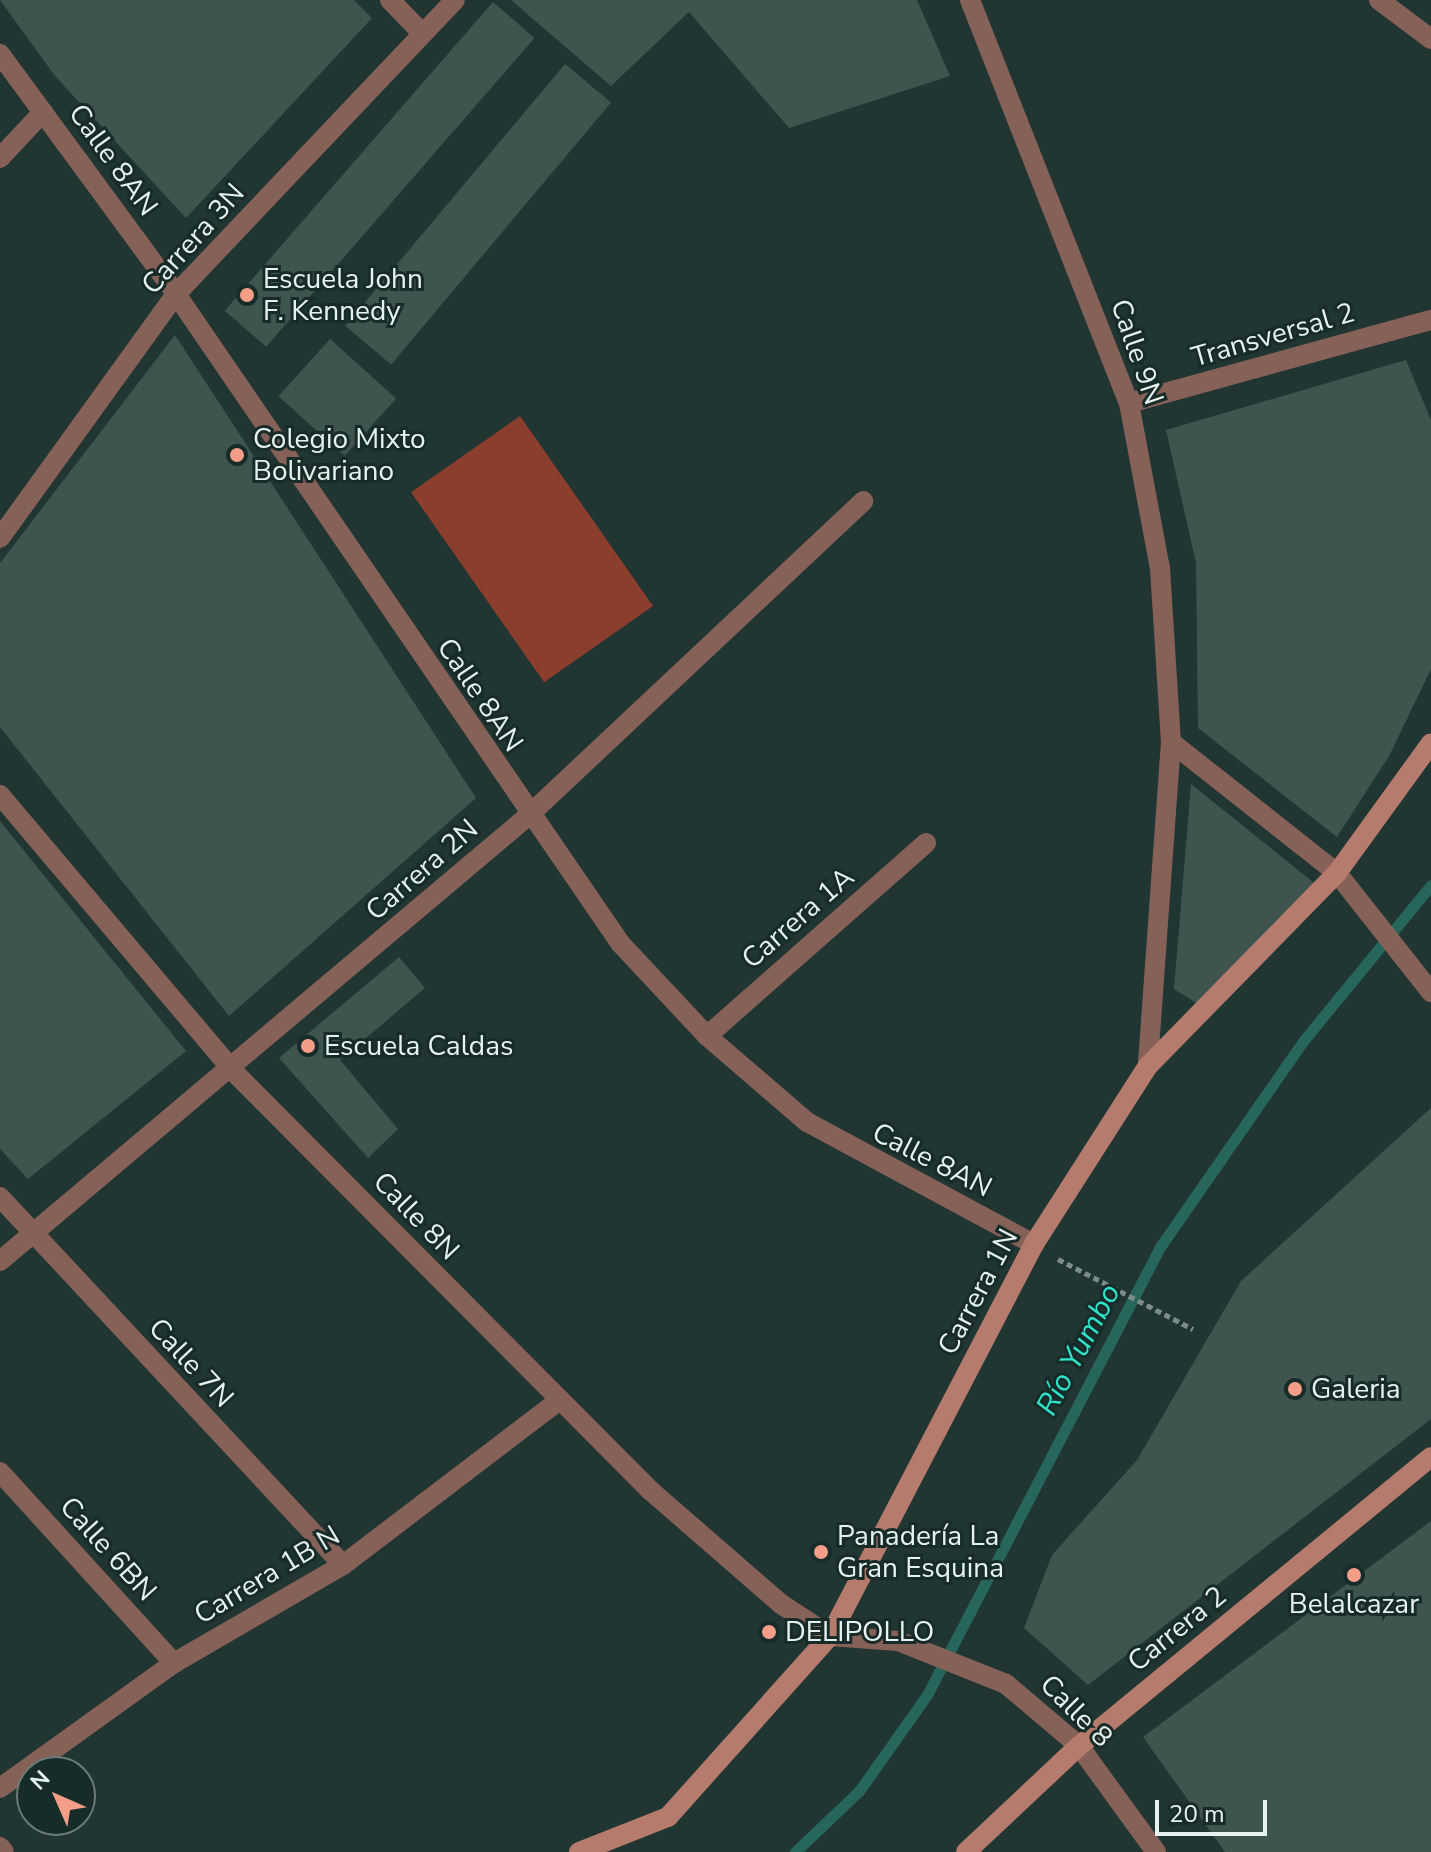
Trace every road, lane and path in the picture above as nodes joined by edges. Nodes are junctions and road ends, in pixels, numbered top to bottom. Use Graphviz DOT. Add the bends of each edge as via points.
graph roads {
  1 [pos="390,0"];
  2 [pos="455,0"];
  3 [pos="970,0"];
  4 [pos="1379,0"];
  5 [pos="423,34"];
  6 [pos="1431,39"];
  7 [pos="0,54"];
  8 [pos="43,112"];
  9 [pos="0,158"];
  10 [pos="176,294"];
  11 [pos="1431,320"];
  12 [pos="1129,403"];
  13 [pos="863,501"];
  14 [pos="0,538"];
  15 [pos="1171,742"];
  16 [pos="1431,743"];
  17 [pos="0,795"];
  18 [pos="528,816"];
  19 [pos="926,843"];
  20 [pos="1337,873"];
  21 [pos="1427,986"];
  22 [pos="707,1036"];
  23 [pos="1148,1066"];
  24 [pos="233,1071"];
  25 [pos="0,1197"];
  26 [pos="32,1235"];
  27 [pos="1034,1244"];
  28 [pos="0,1261"];
  29 [pos="1072,1267"];
  30 [pos="1193,1329"];
  31 [pos="557,1402"];
  32 [pos="1431,1457"];
  33 [pos="0,1472"];
  34 [pos="343,1565"];
  35 [pos="830,1636"];
  36 [pos="174,1663"];
  37 [pos="1079,1746"];
  38 [pos="0,1788"];
  39 [pos="0,1847"];
  40 [pos="4,1852"];
  41 [pos="579,1852"];
  42 [pos="966,1852"];
  43 [pos="1156,1852"];
  1 -- 5 [label="street"];
  2 -- 5 [label="street, Carrera 3N"];
  3 -- 12 [label="street, Calle 9N"];
  4 -- 6 [label="street"];
  5 -- 10 [label="street, Carrera 3N"];
  7 -- 8 [label="street, Calle 8AN"];
  8 -- 9 [label="street"];
  8 -- 10 [label="street, Calle 8AN"];
  10 -- 14 [label="street, Carrera 3N"];
  10 -- 18 [label="street, Calle 8AN"];
  11 -- 12 [label="street, Transversal 2"];
  12 -- 15 [label="street, Calle 9N" via="1160,568"];
  13 -- 18 [label="street, Carrera 2N"];
  15 -- 20 [label="street"];
  15 -- 23 [label="street, Calle 9N"];
  16 -- 20 [label="street, Carrera 1N"];
  17 -- 24 [label="street, Calle 8N"];
  18 -- 22 [label="street, Calle 8AN" via="620,943"];
  18 -- 24 [label="street, Carrera 2N"];
  19 -- 22 [label="street, Carrera 1A"];
  20 -- 21 [label="street"];
  20 -- 23 [label="street, Carrera 1N"];
  22 -- 27 [label="street, Calle 8AN" via="819,1130"];
  23 -- 27 [label="street, Carrera 1N"];
  24 -- 26 [label="street, Carrera 2N"];
  24 -- 31 [label="street, Calle 8N"];
  25 -- 26 [label="street, Calle 7N"];
  26 -- 28 [label="street, Carrera 2N"];
  26 -- 34 [label="street, Calle 7N"];
  27 -- 35 [label="street, Carrera 1N"];
  29 -- 30 [label="path"];
  31 -- 34 [label="street, Carrera 1B N"];
  31 -- 35 [label="street, Calle 8N" via="781,1604"];
  32 -- 37 [label="street, Carrera 2"];
  33 -- 36 [label="street, Calle 6BN"];
  34 -- 36 [label="street, Carrera 1B N"];
  35 -- 37 [label="street, Calle 8" via="898,1641 1006,1684"];
  35 -- 41 [label="street, Carrera 1N" via="668,1817"];
  36 -- 38 [label="street, Carrera 1B N"];
  37 -- 42 [label="street, Carrera 2"];
  37 -- 43 [label="street, Calle 8"];
  39 -- 40 [label="street"];
}
